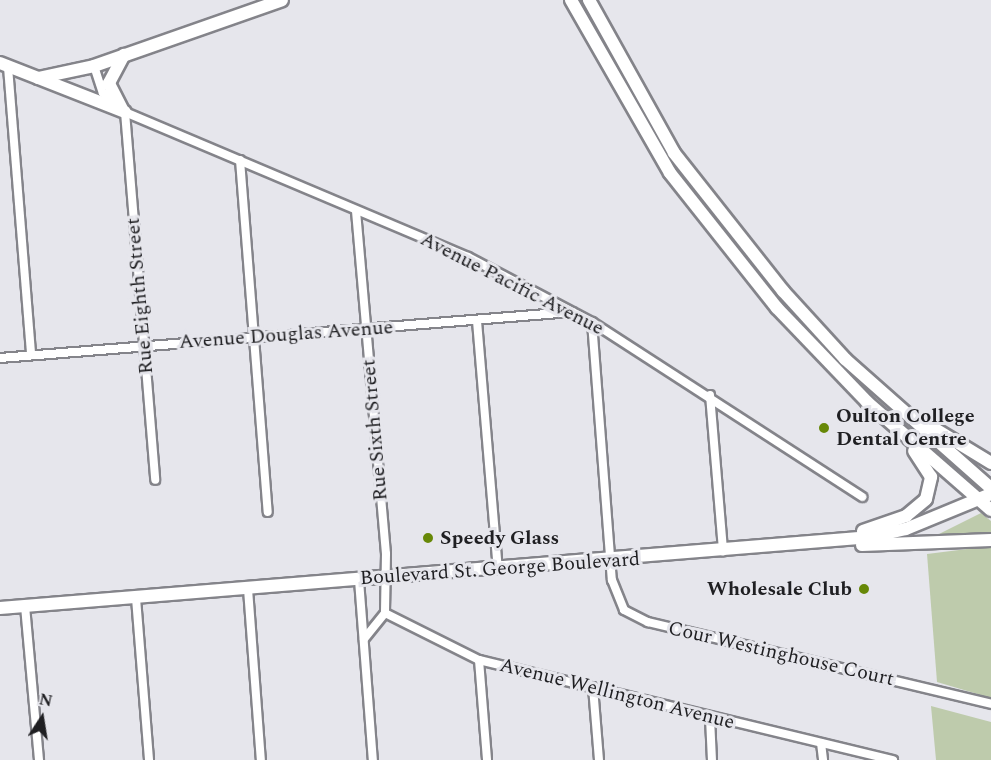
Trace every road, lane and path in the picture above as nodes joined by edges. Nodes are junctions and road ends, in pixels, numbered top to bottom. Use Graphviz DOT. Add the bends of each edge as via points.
graph roads {
  1 [pos="282,0"];
  2 [pos="569,0"];
  3 [pos="590,0"];
  4 [pos="124,55"];
  5 [pos="4,65"];
  6 [pos="94,66"];
  7 [pos="38,78"];
  8 [pos="125,112"];
  9 [pos="240,160"];
  10 [pos="356,211"];
  11 [pos="572,312"];
  12 [pos="477,321"];
  13 [pos="592,322"];
  14 [pos="366,330"];
  15 [pos="254,338"];
  16 [pos="144,345"];
  17 [pos="32,355"];
  18 [pos="0,358"];
  19 [pos="859,372"];
  20 [pos="710,395"];
  21 [pos="896,429"];
  22 [pos="991,463"];
  23 [pos="155,480"];
  24 [pos="991,488"];
  25 [pos="991,494"];
  26 [pos="862,497"];
  27 [pos="978,499"];
  28 [pos="991,510"];
  29 [pos="268,512"];
  30 [pos="991,540"];
  31 [pos="786,545"];
  32 [pos="723,551"];
  33 [pos="611,561"];
  34 [pos="498,569"];
  35 [pos="386,578"];
  36 [pos="359,580"];
  37 [pos="248,589"];
  38 [pos="136,598"];
  39 [pos="25,606"];
  40 [pos="0,608"];
  41 [pos="385,612"];
  42 [pos="364,642"];
  43 [pos="479,660"];
  44 [pos="593,687"];
  45 [pos="991,704"];
  46 [pos="710,718"];
  47 [pos="821,743"];
  48 [pos="39,760"];
  49 [pos="149,760"];
  50 [pos="261,760"];
  51 [pos="373,760"];
  52 [pos="487,760"];
  53 [pos="599,760"];
  54 [pos="712,760"];
  55 [pos="823,760"];
  56 [pos="892,760"];
  1 -- 4 [label="main road"];
  2 -- 21 [label="main road" via="670,173 777,309"];
  3 -- 19 [label="main road" via="674,153 803,314"];
  4 -- 6 [label="main road"];
  4 -- 8 [label="main road" via="109,83 112,97"];
  5 -- 7 [label="main road"];
  5 -- 17 [label="street"];
  6 -- 7 [label="main road"];
  6 -- 8 [label="street, Avenue Pacific Avenue" via="103,93"];
  7 -- 8 [label="main road"];
  8 -- 9 [label="street, Avenue Pacific Avenue"];
  8 -- 16 [label="street, Rue Eighth Street"];
  9 -- 10 [label="street, Avenue Pacific Avenue"];
  9 -- 15 [label="street"];
  10 -- 11 [label="street, Avenue Pacific Avenue" via="468,257"];
  10 -- 14 [label="street, Rue Sixth Street"];
  11 -- 12 [label="street, Avenue Douglas Avenue"];
  11 -- 13 [label="street, Avenue Pacific Avenue"];
  12 -- 14 [label="street, Avenue Douglas Avenue"];
  12 -- 34 [label="street"];
  13 -- 20 [label="street, Avenue Pacific Avenue"];
  13 -- 33 [label="street, Cour Westinghouse Court"];
  14 -- 15 [label="street, Avenue Douglas Avenue"];
  14 -- 35 [label="street, Rue Sixth Street"];
  15 -- 16 [label="street, Avenue Douglas Avenue"];
  15 -- 29 [label="street"];
  16 -- 17 [label="street, Avenue Douglas Avenue"];
  16 -- 23 [label="street, Rue Eighth Street"];
  17 -- 18 [label="street, Avenue Douglas Avenue"];
  19 -- 22 [label="main road" via="964,450"];
  19 -- 24 [label="main road"];
  20 -- 26 [label="street, Avenue Pacific Avenue"];
  20 -- 32 [label="street"];
  21 -- 27 [label="main road"];
  21 -- 31 [label="main road" via="929,471 930,490 920,506 876,528"];
  25 -- 27 [label="main road, Boulevard St. George Boulevard"];
  27 -- 28 [label="main road"];
  27 -- 31 [label="main road, Boulevard St. George Boulevard" via="895,533"];
  30 -- 31 [label="main road"];
  31 -- 32 [label="main road, Boulevard St. George Boulevard"];
  32 -- 33 [label="main road, Boulevard St. George Boulevard"];
  33 -- 34 [label="main road, Boulevard St. George Boulevard"];
  33 -- 45 [label="street, Cour Westinghouse Court" via="620,604 640,620"];
  34 -- 35 [label="main road, Boulevard St. George Boulevard"];
  35 -- 36 [label="main road, Boulevard St. George Boulevard"];
  35 -- 41 [label="street"];
  36 -- 37 [label="main road, Boulevard St. George Boulevard"];
  36 -- 42 [label="street"];
  37 -- 38 [label="main road, Boulevard St. George Boulevard"];
  37 -- 50 [label="street"];
  38 -- 39 [label="main road, Boulevard St. George Boulevard"];
  38 -- 49 [label="street"];
  39 -- 40 [label="main road, Boulevard St. George Boulevard"];
  39 -- 48 [label="street"];
  41 -- 42 [label="street"];
  41 -- 43 [label="street, Avenue Wellington Avenue"];
  42 -- 51 [label="street"];
  43 -- 44 [label="street, Avenue Wellington Avenue"];
  43 -- 52 [label="street"];
  44 -- 46 [label="street, Avenue Wellington Avenue"];
  44 -- 53 [label="street"];
  46 -- 47 [label="street, Avenue Wellington Avenue"];
  46 -- 54 [label="street"];
  47 -- 55 [label="street"];
  47 -- 56 [label="street, Avenue Wellington Avenue"];
}
